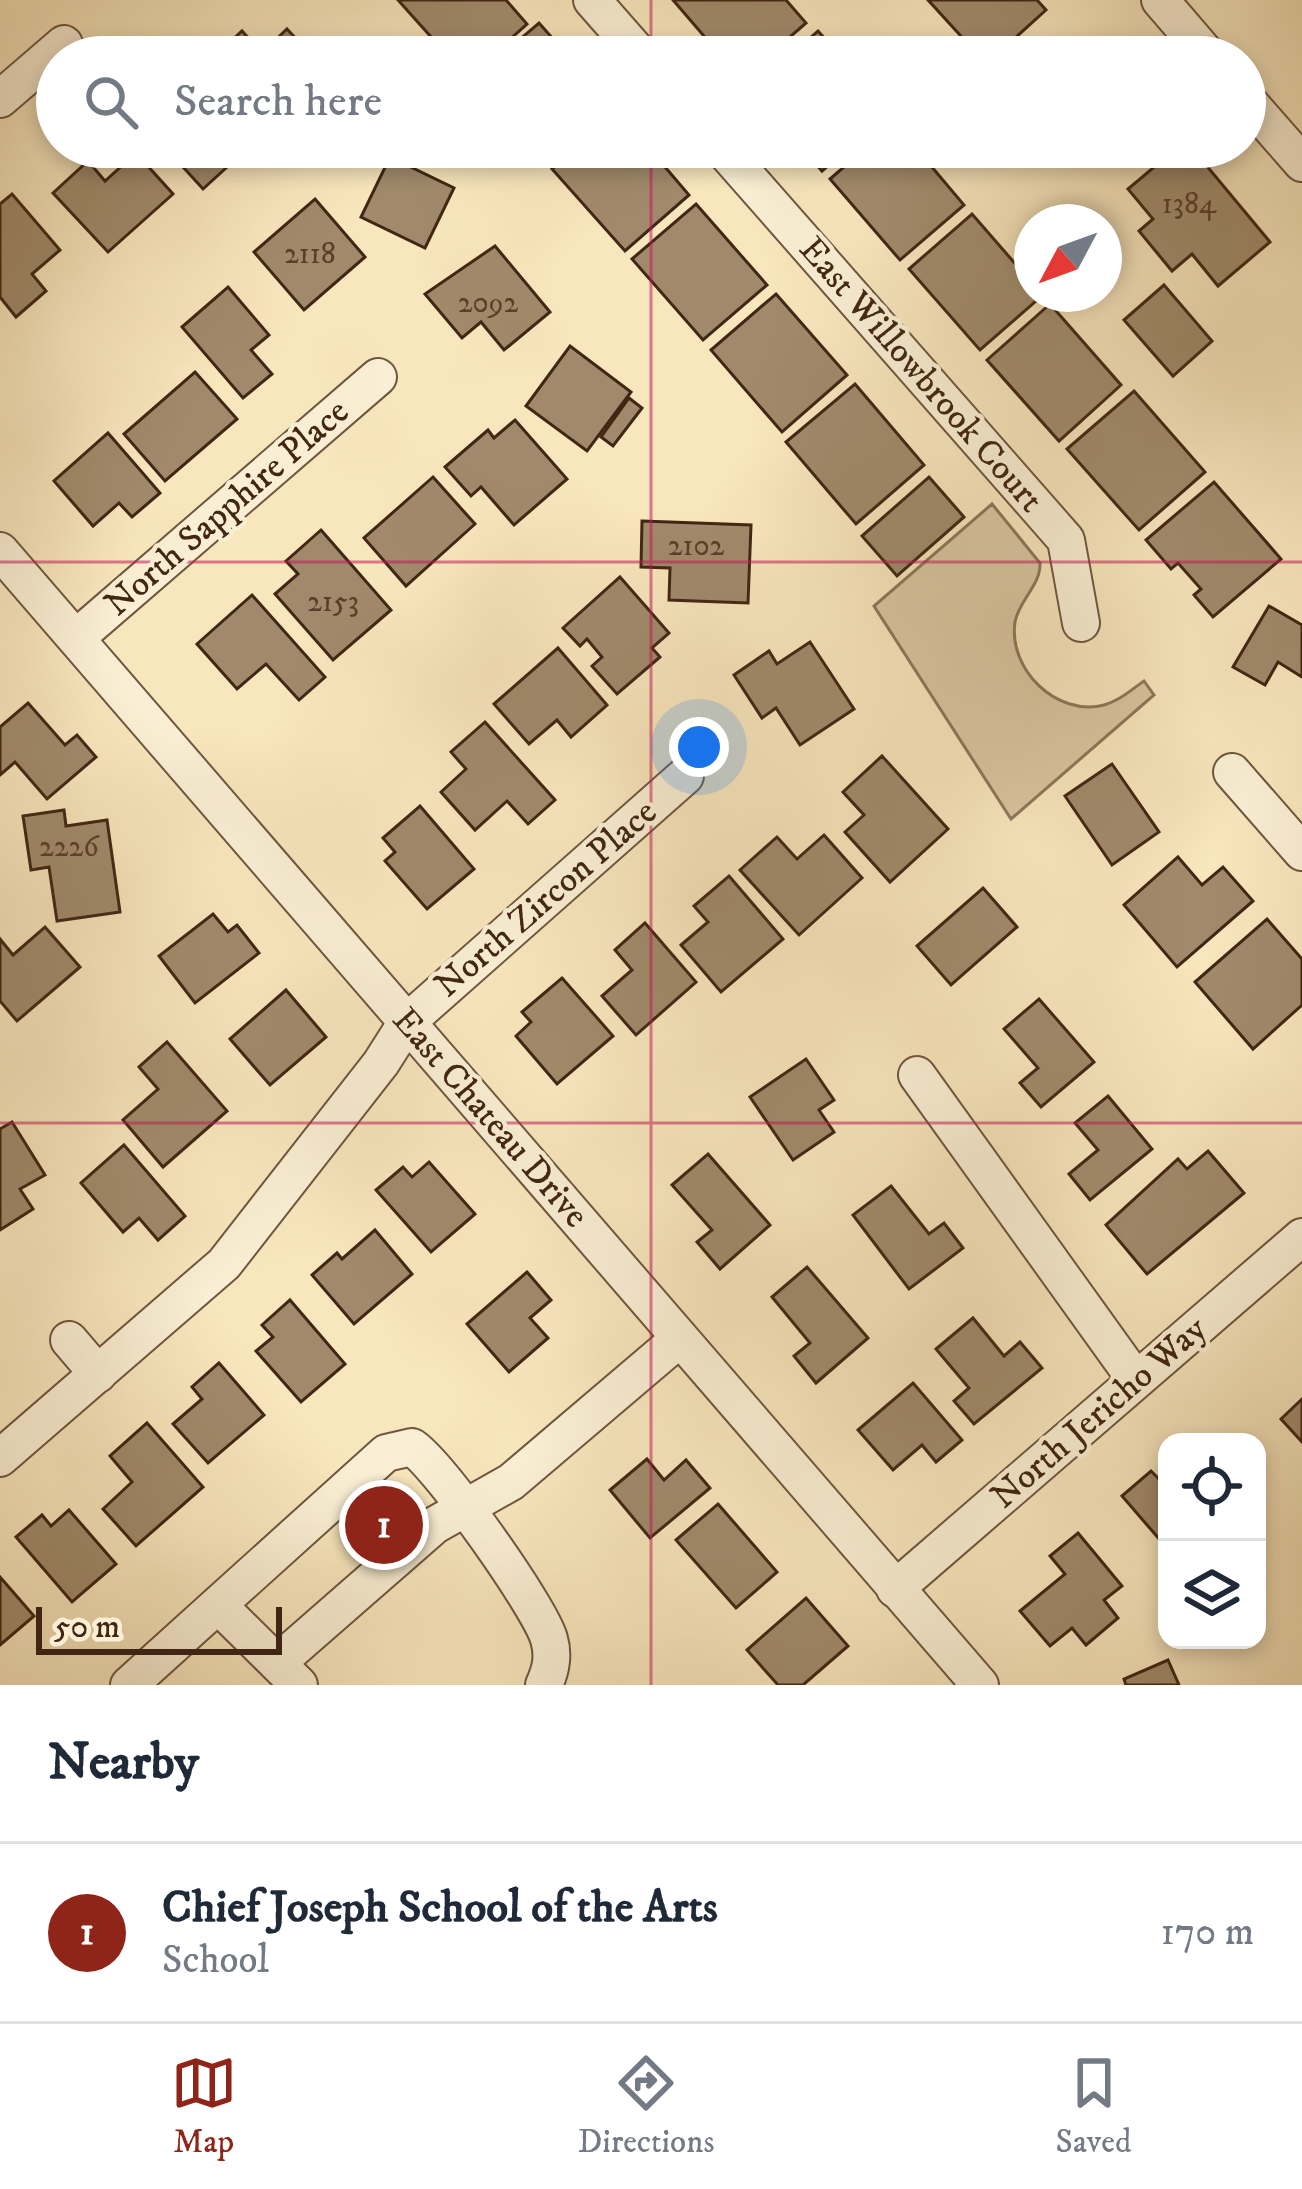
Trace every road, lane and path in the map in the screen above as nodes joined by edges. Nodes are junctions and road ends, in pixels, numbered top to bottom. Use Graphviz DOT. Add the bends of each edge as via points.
graph roads {
  1 [pos="592,0"];
  2 [pos="1160,0"];
  3 [pos="624,36"];
  4 [pos="1191,36"];
  5 [pos="36,68"];
  6 [pos="0,99"];
  7 [pos="1266,122"];
  8 [pos="1302,164"];
  9 [pos="739,168"];
  10 [pos="378,377"];
  11 [pos="0,550"];
  12 [pos="1081,623"];
  13 [pos="76,638"];
  14 [pos="1232,772"];
  15 [pos="685,776"];
  16 [pos="1302,852"];
  17 [pos="407,1022"];
  18 [pos="917,1076"];
  19 [pos="1302,1237"];
  20 [pos="68,1340"];
  21 [pos="678,1340"];
  22 [pos="98,1374"];
  23 [pos="1136,1380"];
  24 [pos="0,1458"];
  25 [pos="461,1507"];
  26 [pos="895,1588"];
  27 [pos="218,1605"];
  28 [pos="288,1674"];
  29 [pos="129,1685"];
  30 [pos="544,1685"];
  31 [pos="980,1685"];
  1 -- 3 [label="street"];
  2 -- 4 [label="street"];
  5 -- 6 [label="street"];
  7 -- 8 [label="street"];
  9 -- 12 [label="street, East Willowbrook Court" via="1066,540"];
  10 -- 13 [label="street, North Sapphire Place"];
  11 -- 13 [label="street, East Chateau Drive"];
  13 -- 17 [label="street, East Chateau Drive"];
  14 -- 16 [label="street"];
  15 -- 17 [label="street, North Zircon Place"];
  17 -- 21 [label="street, East Chateau Drive"];
  17 -- 22 [label="street, North Zircon Place" via="250,1235"];
  18 -- 23 [label="street"];
  19 -- 23 [label="street, North Jericho Way"];
  20 -- 22 [label="street"];
  21 -- 25 [label="street" via="512,1482"];
  21 -- 26 [label="street, East Chateau Drive"];
  22 -- 24 [label="street, North Zircon Place"];
  23 -- 26 [label="street, North Jericho Way"];
  25 -- 27 [label="street" via="421,1454 400,1447"];
  25 -- 28 [label="street"];
  25 -- 30 [label="street" via="541,1618 552,1663"];
  26 -- 31 [label="street, East Chateau Drive"];
  27 -- 28 [label="street"];
  27 -- 29 [label="street"];
}
